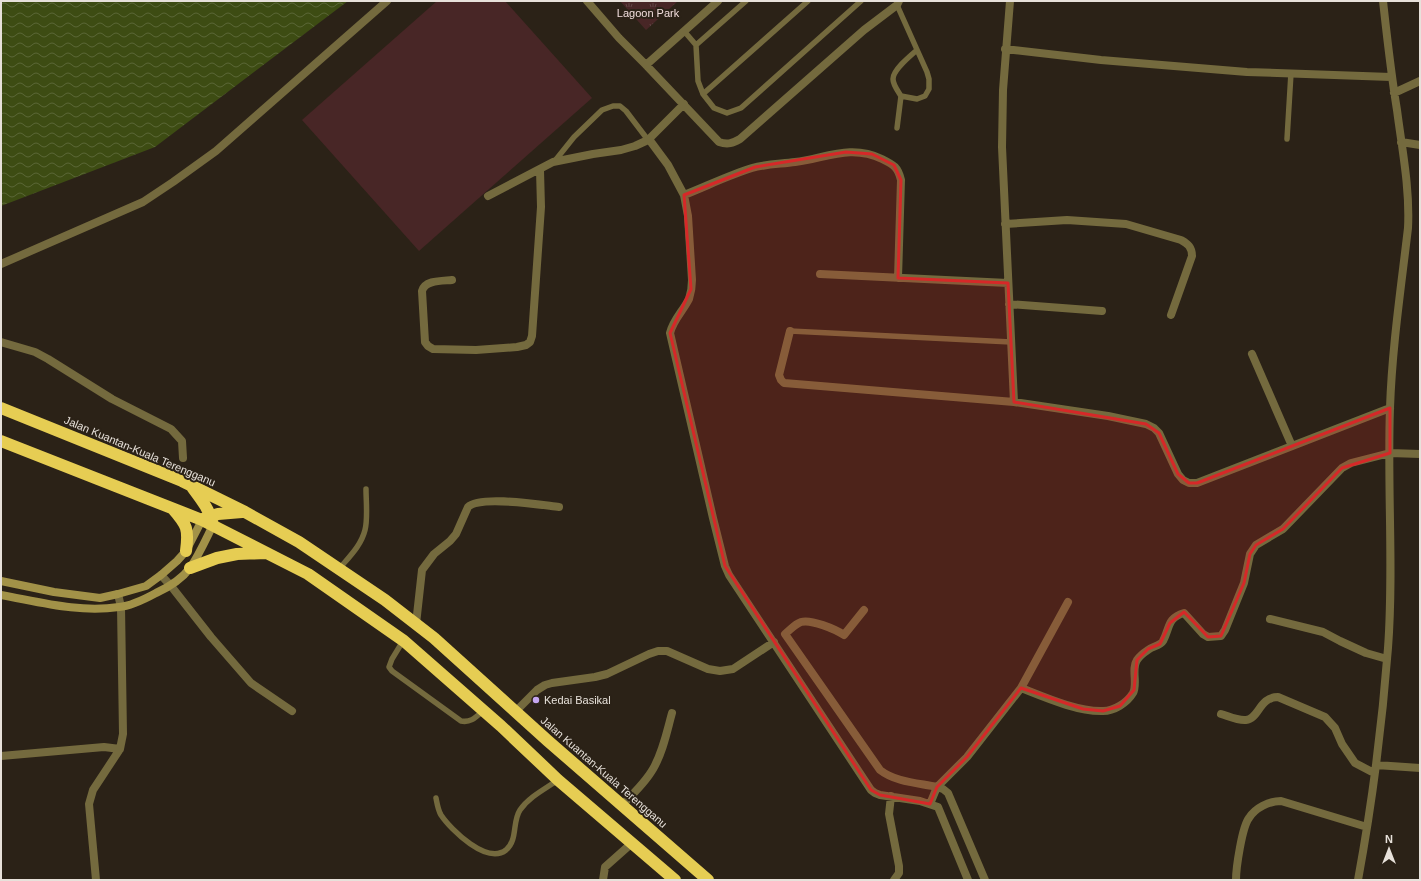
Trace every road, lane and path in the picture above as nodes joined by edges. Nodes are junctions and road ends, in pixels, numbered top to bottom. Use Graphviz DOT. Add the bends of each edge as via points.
graph roads {
  1 [pos="387,1"];
  2 [pos="587,1"];
  3 [pos="718,1"];
  4 [pos="746,1"];
  5 [pos="808,1"];
  6 [pos="861,1"];
  7 [pos="1010,1"];
  8 [pos="1383,1"];
  9 [pos="898,3"];
  10 [pos="684,31"];
  11 [pos="696,45"];
  12 [pos="1005,49"];
  13 [pos="917,50"];
  14 [pos="646,64"];
  15 [pos="1292,73"];
  16 [pos="1391,77"];
  17 [pos="1420,81"];
  18 [pos="1394,93"];
  19 [pos="703,94"];
  20 [pos="901,96"];
  21 [pos="684,104"];
  22 [pos="897,128"];
  23 [pos="1287,139"];
  24 [pos="648,140"];
  25 [pos="1401,142"];
  26 [pos="1420,145"];
  27 [pos="554,162"];
  28 [pos="540,170"];
  29 [pos="684,195"];
  30 [pos="488,196"];
  31 [pos="1005,224"];
  32 [pos="1,264"];
  33 [pos="820,274"];
  34 [pos="898,278"];
  35 [pos="452,280"];
  36 [pos="1008,283"];
  37 [pos="1009,304"];
  38 [pos="1102,311"];
  39 [pos="1171,315"];
  40 [pos="790,331"];
  41 [pos="1,342"];
  42 [pos="1011,342"];
  43 [pos="1252,354"];
  44 [pos="1014,402"];
  45 [pos="1390,408"];
  46 [pos="5,409"];
  47 [pos="1,441"];
  48 [pos="1292,446"];
  49 [pos="1390,453"];
  50 [pos="1420,454"];
  51 [pos="183,458"];
  52 [pos="190,485"];
  53 [pos="366,489"];
  54 [pos="559,507"];
  55 [pos="172,508"];
  56 [pos="245,512"];
  57 [pos="209,520"];
  58 [pos="186,551"];
  59 [pos="267,553"];
  60 [pos="190,568"];
  61 [pos="338,569"];
  62 [pos="160,576"];
  63 [pos="1,581"];
  64 [pos="170,586"];
  65 [pos="1,594"];
  66 [pos="118,594"];
  67 [pos="1068,602"];
  68 [pos="121,607"];
  69 [pos="864,610"];
  70 [pos="1270,619"];
  71 [pos="416,624"];
  72 [pos="404,640"];
  73 [pos="774,642"];
  74 [pos="1387,658"];
  75 [pos="1021,688"];
  76 [pos="484,710"];
  77 [pos="292,711"];
  78 [pos="516,711"];
  79 [pos="672,712"];
  80 [pos="1221,714"];
  81 [pos="120,749"];
  82 [pos="1,756"];
  83 [pos="1376,762"];
  84 [pos="1420,768"];
  85 [pos="558,780"];
  86 [pos="937,787"];
  87 [pos="891,796"];
  88 [pos="436,798"];
  89 [pos="930,804"];
  90 [pos="622,805"];
  91 [pos="1367,827"];
  92 [pos="661,839"];
  93 [pos="632,843"];
  94 [pos="645,854"];
  95 [pos="96,880"];
  96 [pos="603,880"];
  97 [pos="675,880"];
  98 [pos="708,880"];
  99 [pos="894,880"];
  100 [pos="968,880"];
  101 [pos="985,880"];
  102 [pos="1236,880"];
  103 [pos="1358,880"];
  1 -- 32 [label="street" via="216,151 173,182 143,202"];
  2 -- 14 [label="street"];
  3 -- 10 [label="street"];
  4 -- 11 [label="lane"];
  5 -- 19 [label="lane"];
  6 -- 19 [label="lane" via="741,108 727,113 714,108"];
  7 -- 12 [label="street"];
  8 -- 16 [label="street"];
  9 -- 13 [label="lane"];
  9 -- 21 [label="street" via="740,139 732,143 719,142"];
  10 -- 11 [label="lane"];
  10 -- 14 [label="street"];
  11 -- 19 [label="lane" via="698,81"];
  12 -- 15 [label="street" via="1101,60 1247,72"];
  12 -- 31 [label="street" via="1002,147"];
  13 -- 20 [label="lane" via="896,71 893,78"];
  13 -- 20 [label="lane" via="929,79 929,89 925,96 918,98"];
  14 -- 21 [label="street"];
  15 -- 16 [label="street"];
  15 -- 23 [label="lane"];
  16 -- 18 [label="street"];
  17 -- 18 [label="street"];
  18 -- 25 [label="street"];
  20 -- 22 [label="lane"];
  21 -- 24 [label="street"];
  24 -- 27 [label="street" via="621,150"];
  24 -- 27 [label="lane" via="626,111 620,106 613,106 602,110 574,137"];
  24 -- 29 [label="street" via="668,165"];
  25 -- 26 [label="street"];
  25 -- 45 [label="street" via="1409,209 1394,344"];
  27 -- 28 [label="street"];
  28 -- 30 [label="street"];
  28 -- 35 [label="street" via="541,207 530,342 526,346 476,350 428,346 425,342 422,292 424,286"];
  29 -- 34 [label="street" via="755,167 846,152 872,154 894,165 901,180"];
  29 -- 73 [label="street" via="688,216 692,284 689,298 670,333 725,566"];
  31 -- 36 [label="street"];
  31 -- 39 [label="street" via="1067,220 1126,224 1181,240 1188,244 1192,256"];
  33 -- 34 [label="street"];
  34 -- 36 [label="street"];
  36 -- 37 [label="street"];
  37 -- 38 [label="street"];
  37 -- 42 [label="street"];
  40 -- 42 [label="lane"];
  40 -- 44 [label="street" via="780,375 784,383"];
  41 -- 51 [label="street" via="48,359 112,399 171,429 182,441"];
  42 -- 44 [label="street"];
  43 -- 48 [label="street"];
  44 -- 48 [label="street" via="1146,424 1159,434 1178,474 1189,483 1197,483"];
  45 -- 48 [label="street"];
  45 -- 49 [label="street"];
  46 -- 52 [label="highway, Jalan Kuantan-Kuala Terengganu"];
  47 -- 55 [label="highway"];
  49 -- 50 [label="street"];
  49 -- 74 [label="street" via="1391,578"];
  49 -- 75 [label="street" via="1352,462 1342,468 1283,529 1256,545 1250,554 1244,583 1221,636 1208,637 1186,614 1179,615 1169,625 1163,642 1148,649 1137,660 1134,690 1120,706 1104,711 1083,709"];
  52 -- 56 [label="highway, Jalan Kuantan-Kuala Terengganu"];
  52 -- 57 [label="highway" via="204,503"];
  53 -- 61 [label="lane" via="365,529 361,541"];
  54 -- 71 [label="street" via="516,502 484,501 470,504 456,534 434,554 422,570"];
  55 -- 57 [label="highway"];
  55 -- 58 [label="highway" via="184,522 188,535"];
  56 -- 57 [label="highway" via="227,512"];
  56 -- 61 [label="highway, Jalan Kuantan-Kuala Terengganu" via="299,542"];
  57 -- 58 [label="street"];
  57 -- 59 [label="highway"];
  57 -- 60 [label="street"];
  58 -- 62 [label="street"];
  59 -- 60 [label="highway" via="237,554"];
  59 -- 72 [label="highway" via="308,574"];
  60 -- 64 [label="street"];
  61 -- 71 [label="highway, Jalan Kuantan-Kuala Terengganu"];
  62 -- 64 [label="street"];
  62 -- 66 [label="street" via="146,586"];
  63 -- 66 [label="street" via="100,598"];
  64 -- 68 [label="street"];
  64 -- 77 [label="street" via="251,683"];
  65 -- 68 [label="street" via="75,608"];
  66 -- 68 [label="street"];
  67 -- 75 [label="street"];
  68 -- 81 [label="street" via="123,734"];
  69 -- 86 [label="street" via="844,635 805,621 785,634 880,770 894,778"];
  70 -- 74 [label="street" via="1323,632 1366,653"];
  71 -- 78 [label="highway, Jalan Kuantan-Kuala Terengganu"];
  72 -- 76 [label="highway"];
  72 -- 76 [label="lane" via="389,666 392,671 461,720 472,720"];
  73 -- 78 [label="street" via="732,669 720,671 708,669 667,651 658,651 607,674 544,685"];
  73 -- 87 [label="street" via="871,790"];
  74 -- 83 [label="street"];
  75 -- 86 [label="street" via="968,757"];
  76 -- 85 [label="highway"];
  78 -- 90 [label="highway, Jalan Kuantan-Kuala Terengganu"];
  79 -- 90 [label="street" via="652,771"];
  80 -- 83 [label="street" via="1248,720 1271,697 1278,697 1331,722 1342,744 1360,767"];
  81 -- 82 [label="street" via="104,747"];
  81 -- 95 [label="street" via="93,790 89,804"];
  83 -- 84 [label="street"];
  83 -- 91 [label="street"];
  85 -- 88 [label="lane" via="529,800 520,810 516,818 513,840 504,851 493,853 482,851 460,836 440,814"];
  85 -- 93 [label="highway"];
  86 -- 89 [label="street"];
  86 -- 101 [label="street" via="948,793"];
  87 -- 89 [label="street"];
  87 -- 99 [label="street" via="889,814 899,866 899,873"];
  89 -- 100 [label="street" via="940,810"];
  90 -- 92 [label="highway, Jalan Kuantan-Kuala Terengganu"];
  91 -- 102 [label="street" via="1292,803 1273,801 1263,805 1249,818 1236,866"];
  91 -- 103 [label="street"];
  92 -- 94 [label="highway"];
  92 -- 98 [label="highway, Jalan Kuantan-Kuala Terengganu"];
  93 -- 94 [label="highway"];
  93 -- 96 [label="street" via="605,867"];
  94 -- 97 [label="highway"];
}
